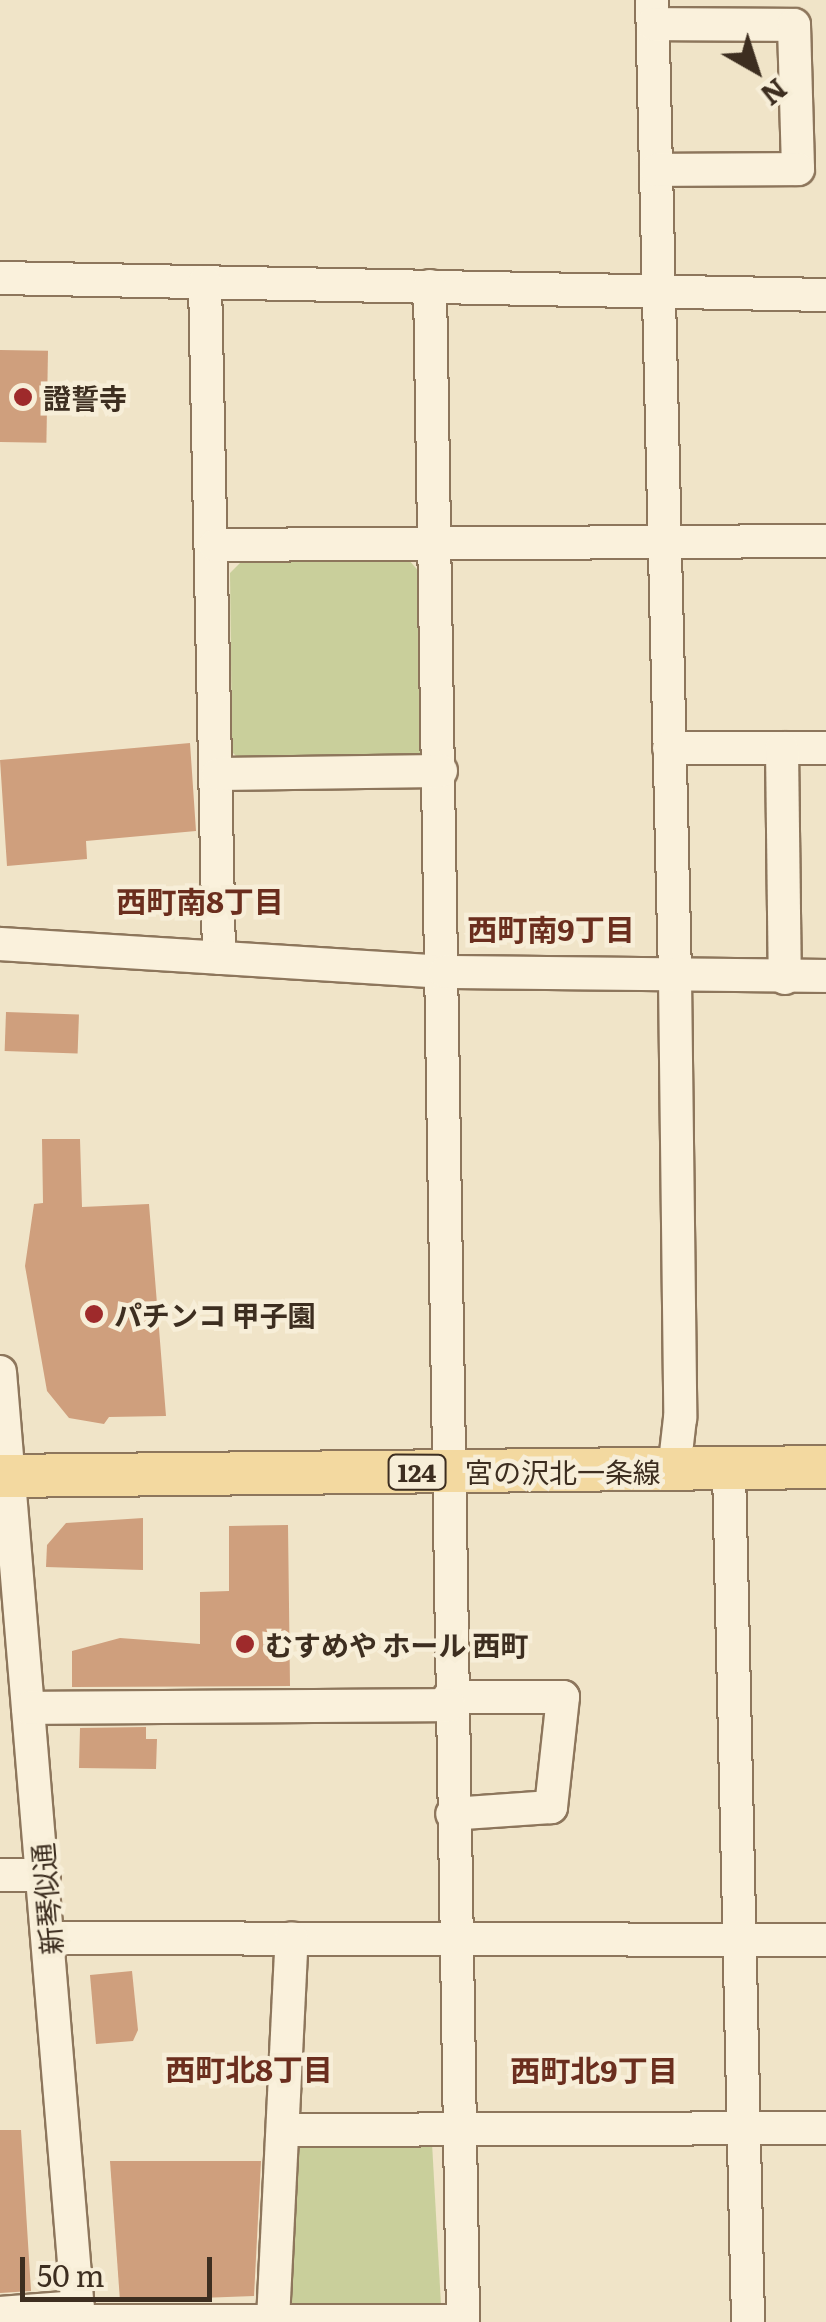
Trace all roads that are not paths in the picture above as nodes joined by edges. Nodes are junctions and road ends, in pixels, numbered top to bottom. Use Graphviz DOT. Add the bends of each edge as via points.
graph roads {
  1 [pos="652,12"];
  2 [pos="656,170"];
  3 [pos="0,278"];
  4 [pos="205,282"];
  5 [pos="430,286"];
  6 [pos="659,292"];
  7 [pos="826,295"];
  8 [pos="826,541"];
  9 [pos="663,543"];
  10 [pos="215,545"];
  11 [pos="438,547"];
  12 [pos="669,748"];
  13 [pos="782,748"];
  14 [pos="826,748"];
  15 [pos="441,771"];
  16 [pos="218,774"];
  17 [pos="0,944"];
  18 [pos="219,958"];
  19 [pos="445,972"];
  20 [pos="826,976"];
  21 [pos="675,978"];
  22 [pos="785,978"];
  23 [pos="0,1372"];
  24 [pos="826,1467"];
  25 [pos="729,1470"];
  26 [pos="674,1471"];
  27 [pos="448,1472"];
  28 [pos="4,1476"];
  29 [pos="449,1701"];
  30 [pos="28,1708"];
  31 [pos="452,1814"];
  32 [pos="44,1875"];
  33 [pos="0,1876"];
  34 [pos="456,1936"];
  35 [pos="50,1938"];
  36 [pos="292,1938"];
  37 [pos="826,1940"];
  38 [pos="738,1941"];
  39 [pos="826,2128"];
  40 [pos="742,2129"];
  41 [pos="286,2130"];
  42 [pos="454,2132"];
  43 [pos="0,2313"];
  44 [pos="78,2316"];
  45 [pos="273,2320"];
  46 [pos="463,2322"];
  47 [pos="748,2322"];
  1 -- 2 [label="street"];
  1 -- 2 [label="street" via="794,25 798,169"];
  2 -- 6 [label="street"];
  3 -- 4 [label="street"];
  4 -- 5 [label="street"];
  4 -- 10 [label="street"];
  5 -- 6 [label="street"];
  5 -- 11 [label="street"];
  6 -- 7 [label="street"];
  6 -- 9 [label="street"];
  8 -- 9 [label="street"];
  9 -- 11 [label="street"];
  9 -- 12 [label="street"];
  10 -- 11 [label="street"];
  10 -- 16 [label="street"];
  11 -- 15 [label="street"];
  12 -- 13 [label="street"];
  12 -- 21 [label="street"];
  13 -- 14 [label="street"];
  13 -- 22 [label="street"];
  15 -- 16 [label="street"];
  15 -- 19 [label="street"];
  16 -- 18 [label="street"];
  17 -- 18 [label="street"];
  18 -- 19 [label="street"];
  19 -- 21 [label="street"];
  19 -- 27 [label="street"];
  20 -- 22 [label="street"];
  21 -- 22 [label="street"];
  21 -- 26 [label="street" via="680,1418"];
  23 -- 28 [label="street, 新琴似通"];
  24 -- 25 [label="main road, 宮の沢北一条線 / 124"];
  25 -- 26 [label="main road, 宮の沢北一条線 / 124"];
  25 -- 38 [label="street"];
  26 -- 27 [label="main road, 宮の沢北一条線 / 124"];
  27 -- 28 [label="main road, 宮の沢北一条線 / 124"];
  27 -- 29 [label="street"];
  28 -- 30 [label="street, 新琴似通"];
  29 -- 30 [label="street"];
  29 -- 31 [label="street"];
  29 -- 31 [label="street" via="563,1697 551,1808"];
  30 -- 32 [label="street, 新琴似通"];
  31 -- 34 [label="street"];
  32 -- 33 [label="street"];
  32 -- 35 [label="street, 新琴似通"];
  34 -- 36 [label="street"];
  34 -- 38 [label="street"];
  34 -- 42 [label="street"];
  35 -- 36 [label="street"];
  35 -- 44 [label="street, 新琴似通"];
  36 -- 41 [label="street"];
  37 -- 38 [label="street"];
  38 -- 40 [label="street"];
  39 -- 40 [label="street"];
  40 -- 42 [label="street"];
  40 -- 47 [label="street"];
  41 -- 42 [label="street"];
  41 -- 45 [label="street"];
  42 -- 46 [label="street"];
  43 -- 44 [label="street"];
  44 -- 45 [label="street"];
  45 -- 46 [label="street"];
}
